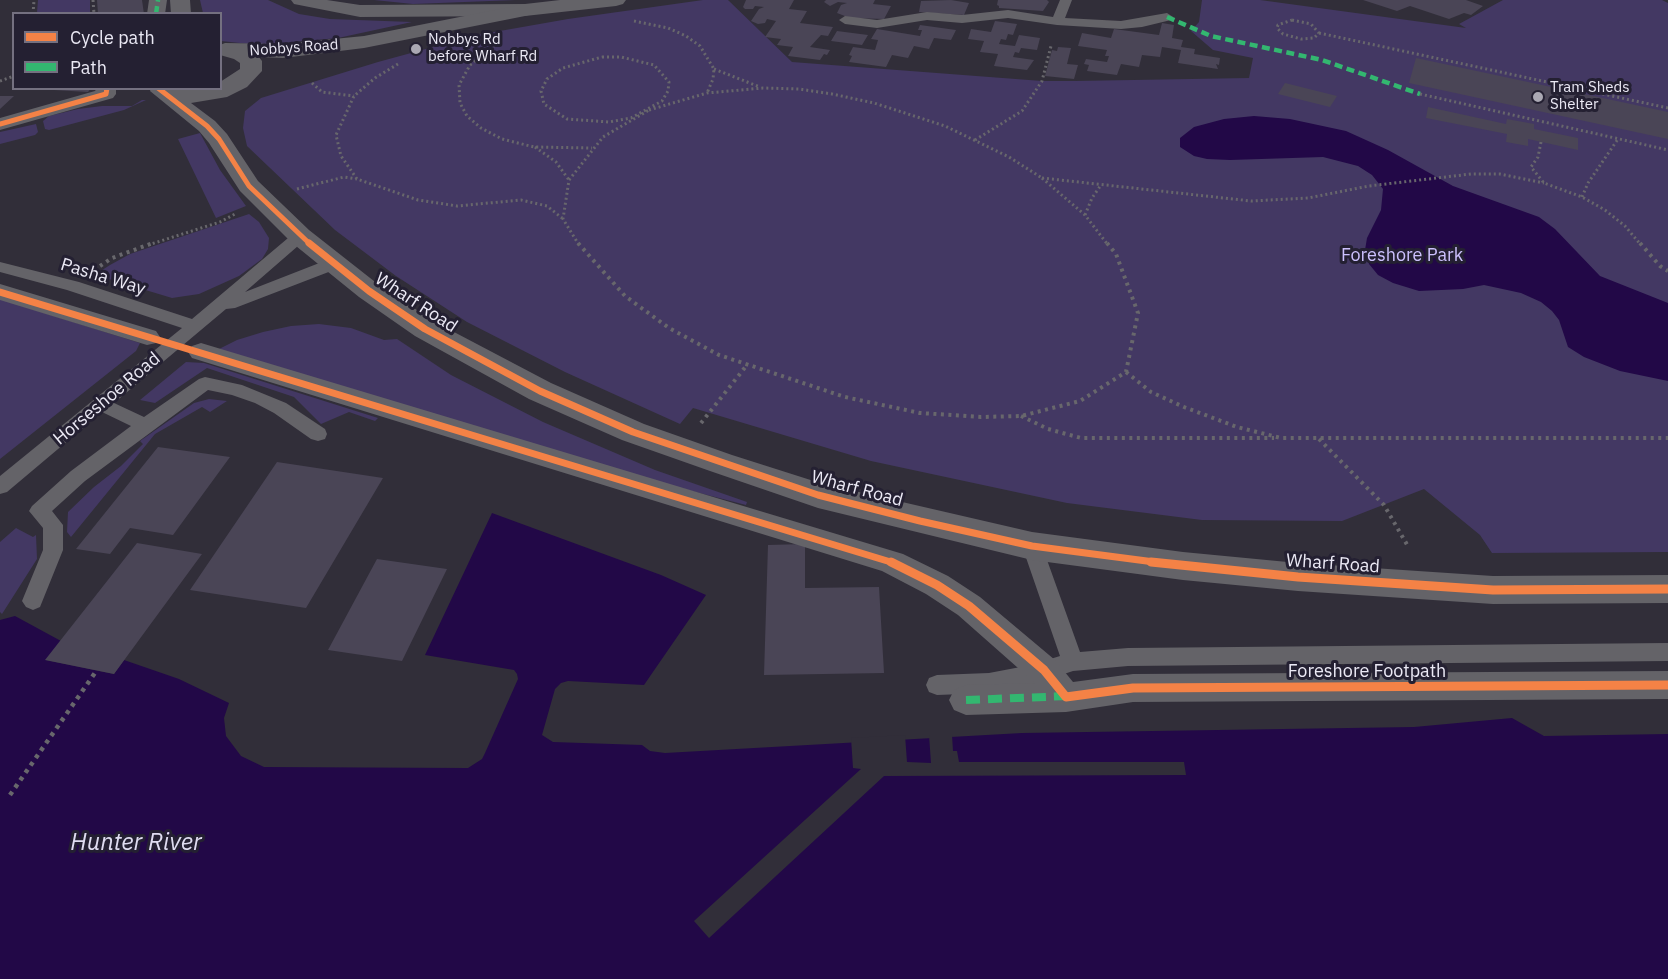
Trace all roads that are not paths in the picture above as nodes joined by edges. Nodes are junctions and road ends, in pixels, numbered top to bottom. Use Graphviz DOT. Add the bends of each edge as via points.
graph roads {
  1 [pos="300,0"];
  2 [pos="616,0"];
  3 [pos="1065,0"];
  4 [pos="525,10"];
  5 [pos="1167,17"];
  6 [pos="845,20"];
  7 [pos="1057,21"];
  8 [pos="364,42"];
  9 [pos="223,50"];
  10 [pos="236,84"];
  11 [pos="222,88"];
  12 [pos="105,90"];
  13 [pos="160,90"];
  14 [pos="217,90"];
  15 [pos="0,123"];
  16 [pos="219,139"];
  17 [pos="300,236"];
  18 [pos="333,264"];
  19 [pos="0,267"];
  20 [pos="0,292"];
  21 [pos="214,310"];
  22 [pos="147,337"];
  23 [pos="198,339"];
  24 [pos="101,404"];
  25 [pos="145,425"];
  26 [pos="318,434"];
  27 [pos="0,487"];
  28 [pos="1032,546"];
  29 [pos="1668,589"];
  30 [pos="33,601"];
  31 [pos="1668,652"];
  32 [pos="1074,662"];
  33 [pos="1044,670"];
  34 [pos="937,685"];
  35 [pos="1668,685"];
  36 [pos="1066,697"];
  37 [pos="966,700"];
  1 -- 4 [label="street" via="360,10"];
  2 -- 4 [label="street, Nobbys Road"];
  3 -- 7 [label="lane"];
  4 -- 8 [label="street, Nobbys Road"];
  5 -- 7 [label="lane" via="1121,25"];
  6 -- 7 [label="lane" via="877,24 927,16 962,19 1008,14"];
  8 -- 9 [label="street, Nobbys Road" via="283,51"];
  8 -- 10 [label="street, Nobbys Road"];
  9 -- 10 [label="street" via="242,54 251,61 251,71"];
  10 -- 11 [label="street, Nobbys Road"];
  10 -- 16 [label="street" via="225,105"];
  12 -- 15 [label="street" via="106,94"];
  13 -- 14 [label="street, Nobbys Road" via="174,96 198,96"];
  13 -- 16 [label="street, Wharf Road" via="198,117"];
  16 -- 17 [label="street, Wharf Road" via="249,186"];
  17 -- 18 [label="street, Wharf Road"];
  17 -- 21 [label="lane, Horseshoe Road"];
  18 -- 21 [label="lane"];
  18 -- 28 [label="street, Wharf Road" via="463,351 633,432 818,495"];
  19 -- 23 [label="lane, Pasha Way" via="73,286"];
  20 -- 22 [label="street"];
  21 -- 23 [label="lane, Horseshoe Road"];
  23 -- 24 [label="lane, Horseshoe Road"];
  23 -- 33 [label="street" via="482,439 892,562 969,606"];
  24 -- 25 [label="lane"];
  24 -- 27 [label="lane, Horseshoe Road"];
  25 -- 26 [label="lane" via="205,383 261,399"];
  25 -- 30 [label="lane" via="39,511 53,525 53,550"];
  28 -- 29 [label="street, Wharf Road" via="1183,566 1431,586 1493,590"];
  28 -- 32 [label="lane"];
  31 -- 32 [label="lane" via="1128,657"];
  32 -- 33 [label="lane"];
  33 -- 34 [label="lane" via="989,683"];
  33 -- 36 [label="street"];
  35 -- 36 [label="street, Foreshore Footpath" via="1133,688"];
  36 -- 37 [label="street, Foreshore Footpath"];
}
